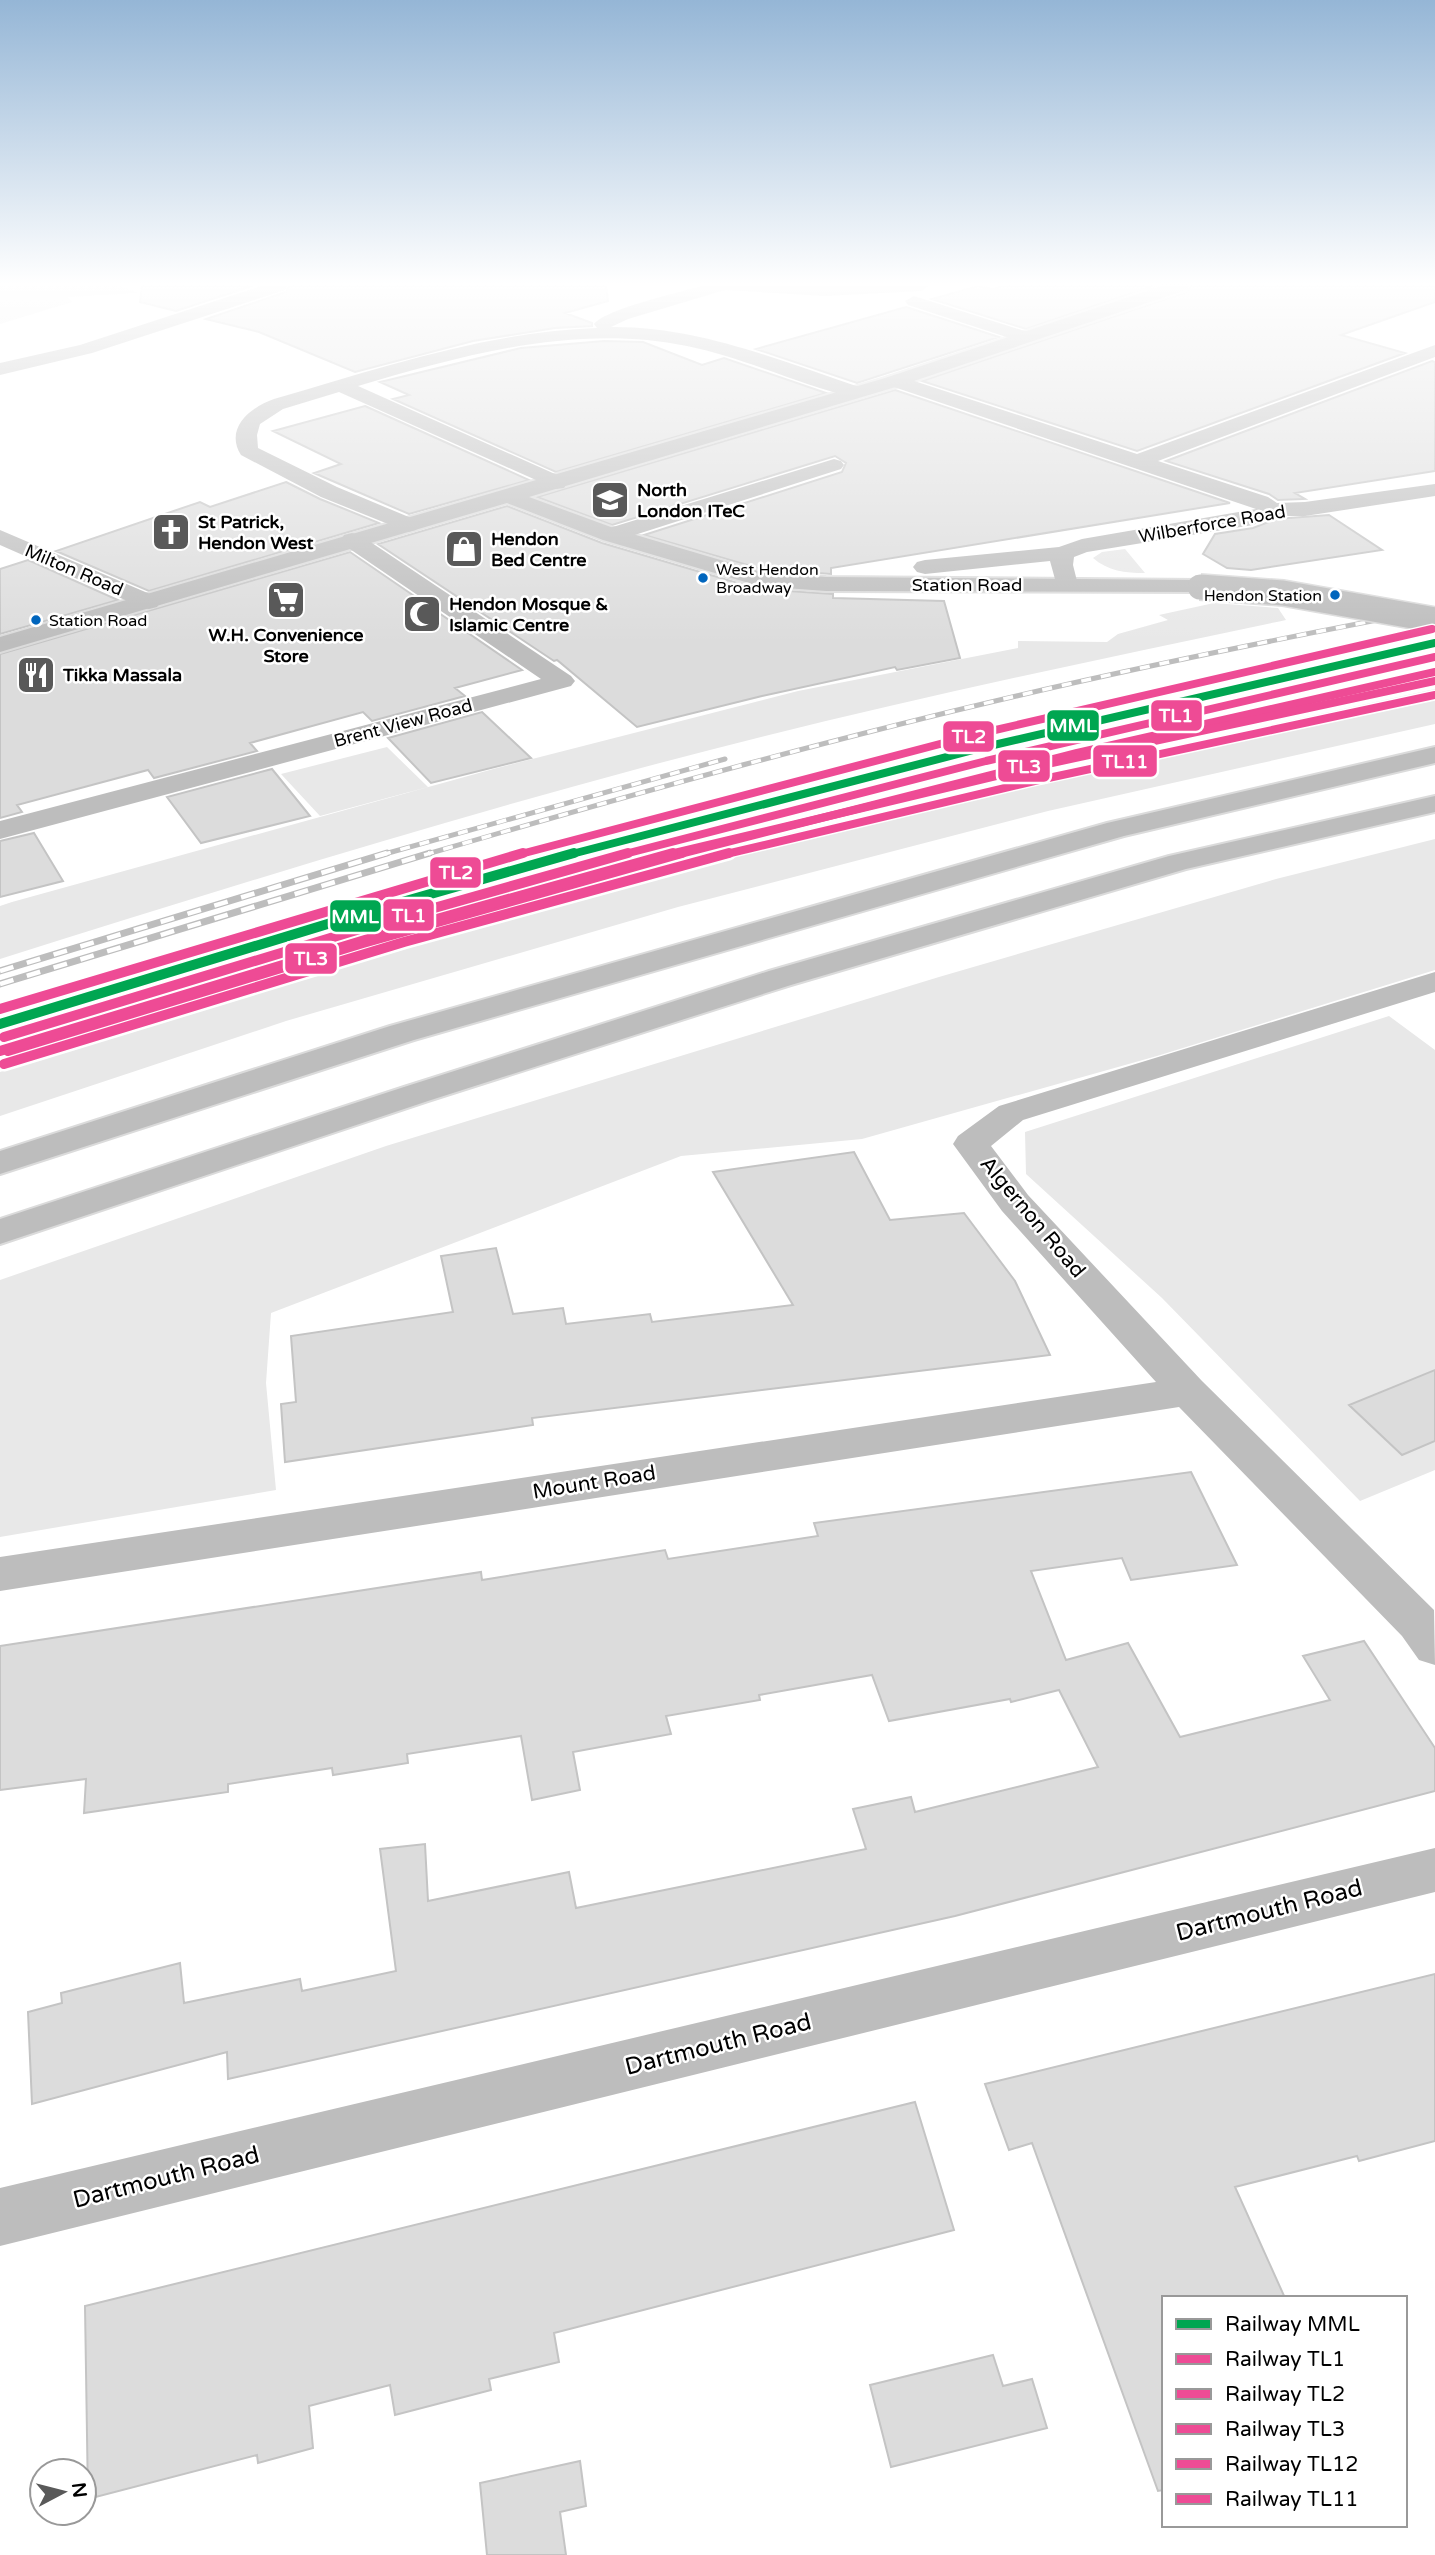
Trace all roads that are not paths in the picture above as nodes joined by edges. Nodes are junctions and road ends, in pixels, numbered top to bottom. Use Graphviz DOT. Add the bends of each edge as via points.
graph roads {
  1 [pos="277,405"];
  2 [pos="384,405"];
  3 [pos="812,405"];
  4 [pos="969,405"];
  5 [pos="1289,405"];
  6 [pos="1139,461"];
  7 [pos="834,464"];
  8 [pos="556,483"];
  9 [pos="1435,490"];
  10 [pos="510,497"];
  11 [pos="1272,510"];
  12 [pos="408,525"];
  13 [pos="611,535"];
  14 [pos="0,537"];
  15 [pos="352,540"];
  16 [pos="1063,553"];
  17 [pos="925,567"];
  18 [pos="1066,585"];
  19 [pos="149,602"];
  20 [pos="1435,620"];
  21 [pos="0,645"];
  22 [pos="1435,755"];
  23 [pos="1435,804"];
  24 [pos="0,830"];
  25 [pos="1435,982"];
  26 [pos="0,1163"];
  27 [pos="0,1232"];
  28 [pos="1188,1391"];
  29 [pos="0,1574"];
  30 [pos="1435,1647"];
  31 [pos="1435,1870"];
  32 [pos="0,2217"];
  1 -- 12 [label="main road" via="253,420 247,433 248,451"];
  2 -- 8 [label="main road"];
  3 -- 8 [label="main road"];
  4 -- 6 [label="main road"];
  5 -- 6 [label="main road"];
  6 -- 11 [label="main road"];
  7 -- 13 [label="main road"];
  8 -- 10 [label="main road"];
  9 -- 11 [label="main road, Wilberforce Road"];
  10 -- 12 [label="main road"];
  10 -- 13 [label="main road, Station Road"];
  11 -- 16 [label="main road, Wilberforce Road" via="1253,518"];
  12 -- 15 [label="main road"];
  13 -- 18 [label="main road, Station Road" via="760,579 826,584"];
  14 -- 19 [label="main road, Milton Road"];
  15 -- 19 [label="main road"];
  15 -- 24 [label="main road, Brent View Road" via="562,681"];
  16 -- 17 [label="main road, Wilberforce Road"];
  16 -- 18 [label="main road"];
  18 -- 20 [label="main road, Station Road, bridge" via="1283,593"];
  19 -- 21 [label="main road"];
  22 -- 26 [label="main road" via="1091,836 402,1033"];
  23 -- 27 [label="main road" via="1179,862 780,978"];
  25 -- 28 [label="main road, Algernon Road" via="1011,1113 971,1144 1015,1203"];
  28 -- 29 [label="main road, Mount Road"];
  28 -- 30 [label="main road, Algernon Road" via="1418,1623"];
  31 -- 32 [label="main road, Dartmouth Road"];
}
